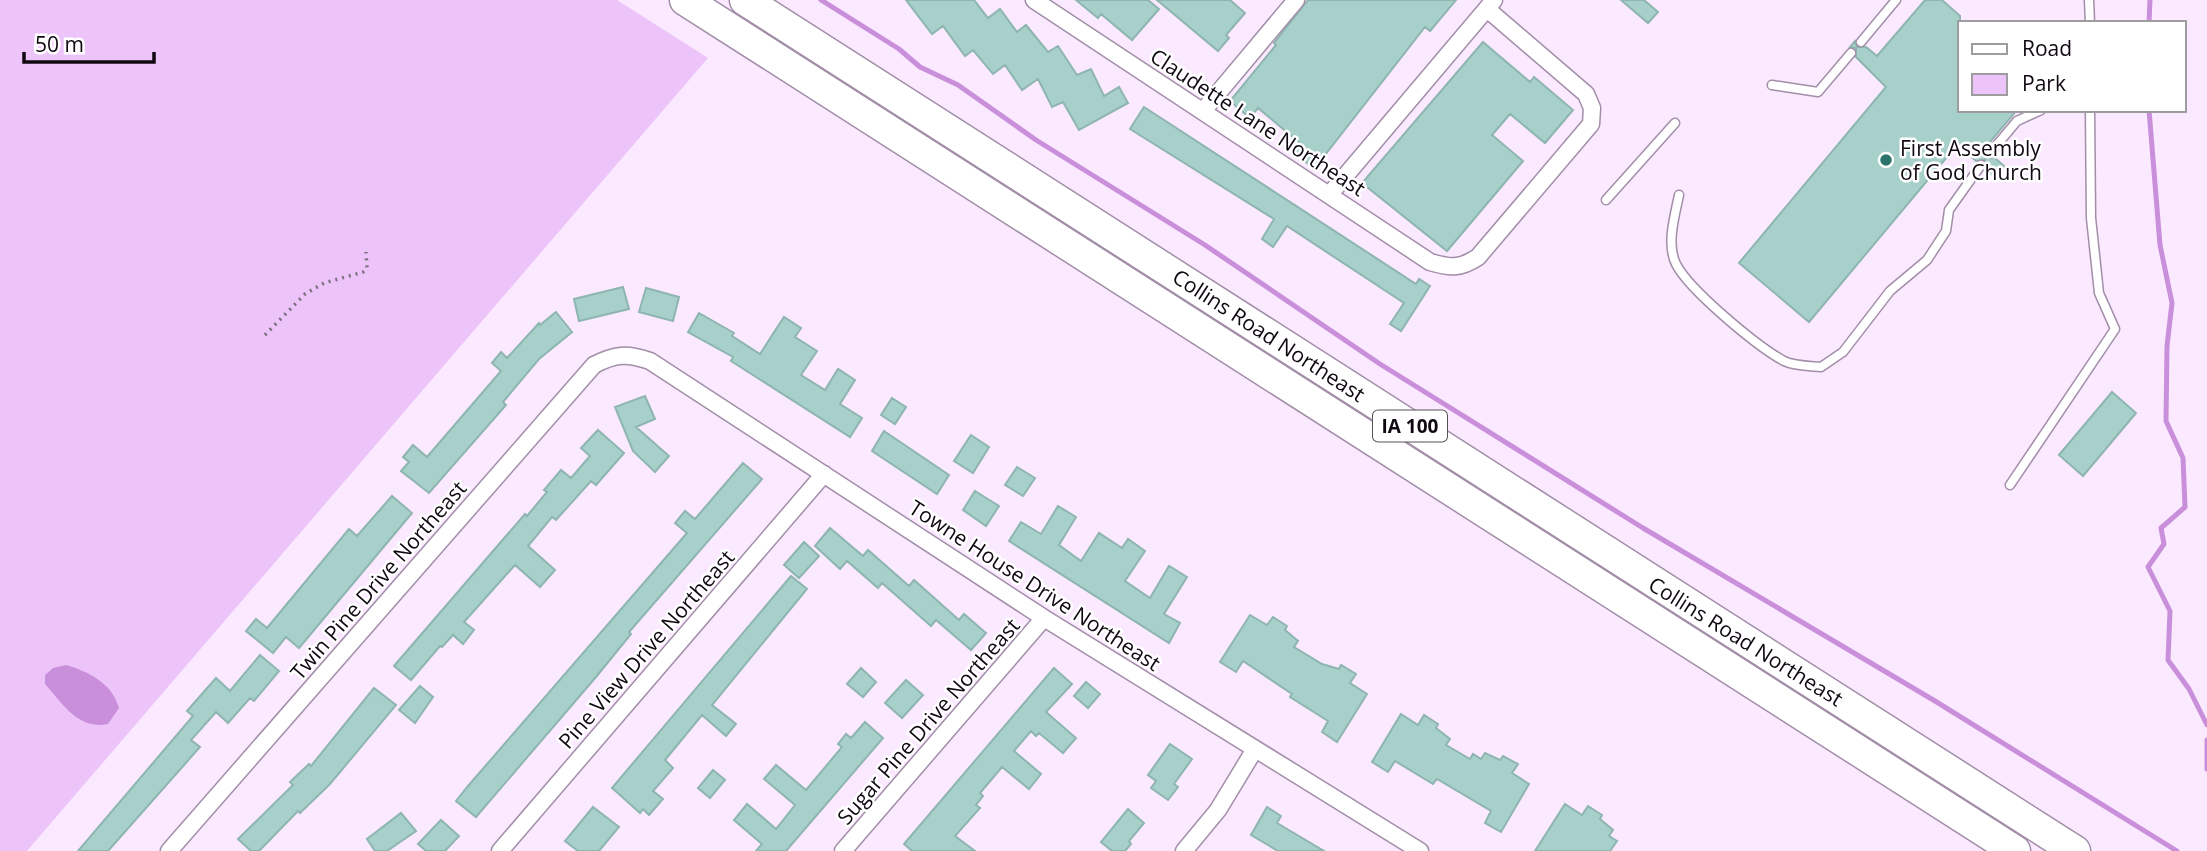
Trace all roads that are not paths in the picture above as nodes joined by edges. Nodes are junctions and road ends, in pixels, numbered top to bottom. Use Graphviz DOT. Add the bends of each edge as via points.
graph roads {
  1 [pos="685,0"];
  2 [pos="745,0"];
  3 [pos="1296,0"];
  4 [pos="1896,0"];
  5 [pos="2089,0"];
  6 [pos="1036,1"];
  7 [pos="1491,4"];
  8 [pos="2090,21"];
  9 [pos="1861,42"];
  10 [pos="1851,53"];
  11 [pos="1772,85"];
  12 [pos="1203,111"];
  13 [pos="2036,112"];
  14 [pos="2090,112"];
  15 [pos="1675,122"];
  16 [pos="1990,153"];
  17 [pos="1981,165"];
  18 [pos="1330,194"];
  19 [pos="1679,195"];
  20 [pos="1606,200"];
  21 [pos="629,353"];
  22 [pos="824,474"];
  23 [pos="2010,485"];
  24 [pos="1044,618"];
  25 [pos="1255,750"];
  26 [pos="169,851"];
  27 [pos="500,851"];
  28 [pos="843,851"];
  29 [pos="1184,851"];
  30 [pos="1420,851"];
  31 [pos="2015,851"];
  32 [pos="2076,851"];
  1 -- 31 [label="highway, Collins Road Northeast / IA 100"];
  2 -- 32 [label="highway, Collins Road Northeast / IA 100"];
  3 -- 12 [label="street"];
  4 -- 9 [label="lane"];
  5 -- 8 [label="lane"];
  6 -- 12 [label="street, Claudette Lane Northeast"];
  7 -- 18 [label="street"];
  7 -- 18 [label="street, Claudette Lane Northeast" via="1586,94 1592,108 1591,124 1478,257 1463,266 1450,268 1430,262"];
  10 -- 11 [label="lane" via="1818,92"];
  12 -- 18 [label="street, Claudette Lane Northeast"];
  13 -- 16 [label="lane" via="2017,121"];
  14 -- 23 [label="lane" via="2091,218 2099,293 2115,329"];
  15 -- 20 [label="lane"];
  17 -- 19 [label="lane" via="1949,210 1946,231 1927,260 1890,291 1843,352 1821,367 1786,362 1692,285 1674,257 1672,228"];
  21 -- 22 [label="street, Towne House Drive Northeast" via="650,360"];
  21 -- 26 [label="street, Twin Pine Drive Northeast" via="594,365"];
  22 -- 24 [label="street, Towne House Drive Northeast"];
  22 -- 27 [label="street, Pine View Drive Northeast"];
  24 -- 25 [label="street, Towne House Drive Northeast"];
  24 -- 28 [label="street, Sugar Pine Drive Northeast"];
  25 -- 29 [label="street" via="1218,810"];
  25 -- 30 [label="street, Towne House Drive Northeast"];
}
